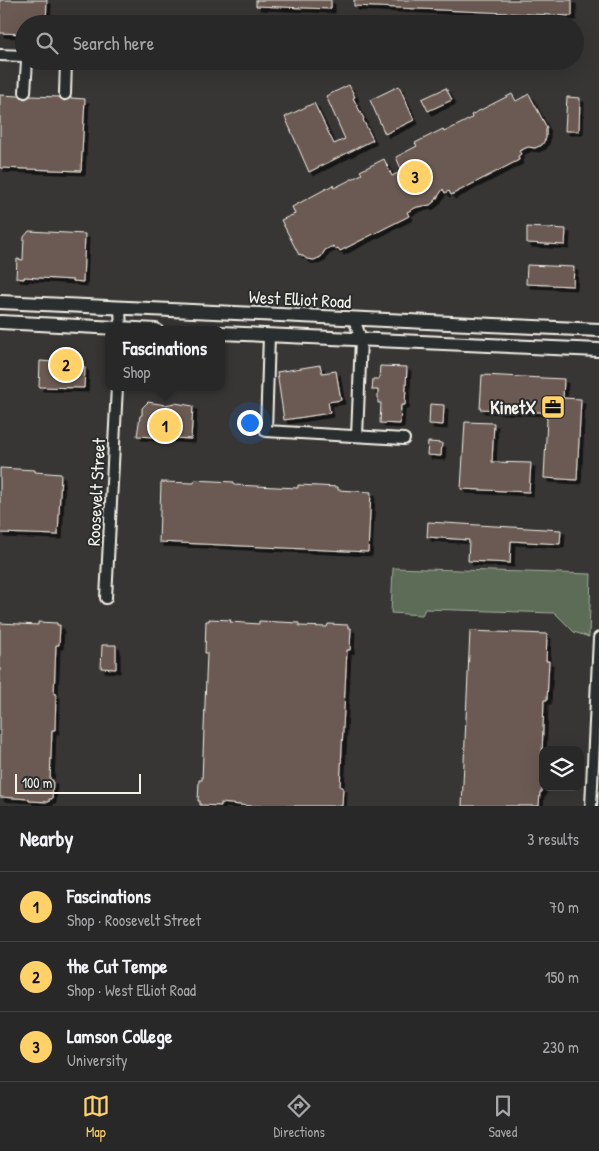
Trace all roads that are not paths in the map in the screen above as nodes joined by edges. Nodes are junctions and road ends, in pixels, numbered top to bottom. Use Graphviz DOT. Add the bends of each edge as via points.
graph roads {
  1 [pos="0,55"];
  2 [pos="15,56"];
  3 [pos="26,70"];
  4 [pos="66,70"];
  5 [pos="25,92"];
  6 [pos="65,94"];
  7 [pos="0,302"];
  8 [pos="120,308"];
  9 [pos="354,318"];
  10 [pos="0,322"];
  11 [pos="121,326"];
  12 [pos="105,328"];
  13 [pos="599,330"];
  14 [pos="225,333"];
  15 [pos="270,335"];
  16 [pos="361,340"];
  17 [pos="599,350"];
  18 [pos="118,391"];
  19 [pos="357,436"];
  20 [pos="404,439"];
  21 [pos="106,598"];
  22 [pos="599,638"];
  23 [pos="597,716"];
  24 [pos="591,806"];
  1 -- 2 [label="street"];
  3 -- 5 [label="street"];
  4 -- 6 [label="street"];
  7 -- 8 [label="main road, West Elliot Road"];
  8 -- 9 [label="main road, West Elliot Road"];
  8 -- 11 [label="street"];
  9 -- 13 [label="main road, West Elliot Road"];
  9 -- 16 [label="street"];
  10 -- 12 [label="main road"];
  14 -- 15 [label="main road"];
  15 -- 16 [label="main road"];
  15 -- 19 [label="street" via="266,431"];
  16 -- 17 [label="main road"];
  16 -- 19 [label="street"];
  18 -- 21 [label="street, Roosevelt Street"];
  19 -- 20 [label="street"];
  22 -- 23 [label="street"];
  23 -- 24 [label="street"];
}
